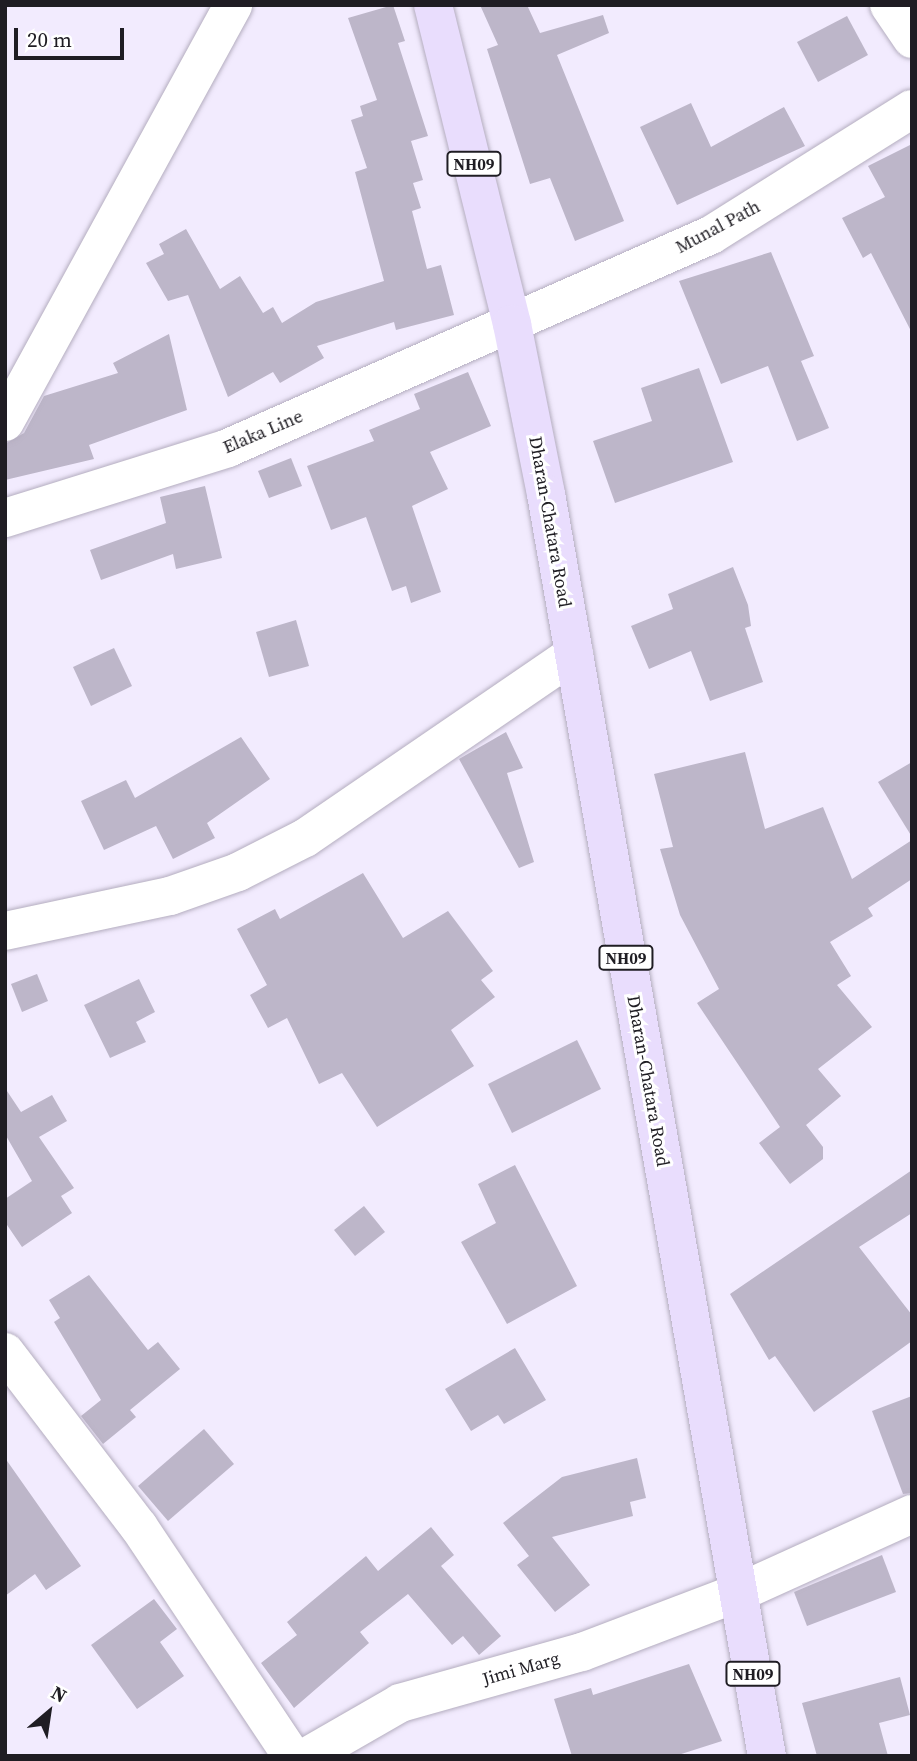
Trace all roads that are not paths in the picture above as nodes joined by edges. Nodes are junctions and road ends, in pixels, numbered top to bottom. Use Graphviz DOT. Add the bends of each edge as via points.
graph roads {
  1 [pos="233,5"];
  2 [pos="433,5"];
  3 [pos="889,5"];
  4 [pos="912,39"];
  5 [pos="912,109"];
  6 [pos="512,324"];
  7 [pos="5,422"];
  8 [pos="5,518"];
  9 [pos="574,654"];
  10 [pos="5,931"];
  11 [pos="5,1352"];
  12 [pos="912,1514"];
  13 [pos="740,1592"];
  14 [pos="292,1756"];
  15 [pos="308,1756"];
  16 [pos="767,1756"];
  1 -- 7 [label="street"];
  2 -- 6 [label="main road, NH09"];
  3 -- 4 [label="street"];
  5 -- 6 [label="street, Munal Path" via="711,235"];
  6 -- 8 [label="street, Elaka Line" via="228,448"];
  6 -- 9 [label="main road, Dharan-Chatara Road / NH09"];
  9 -- 10 [label="street" via="305,838 238,872 170,897"];
  9 -- 13 [label="main road, Dharan-Chatara Road / NH09"];
  11 -- 14 [label="street" via="139,1527"];
  12 -- 13 [label="street, Jimi Marg"];
  13 -- 15 [label="street, Jimi Marg" via="582,1652 400,1703"];
  13 -- 16 [label="main road, Dharan-Chatara Road / NH09"];
}
